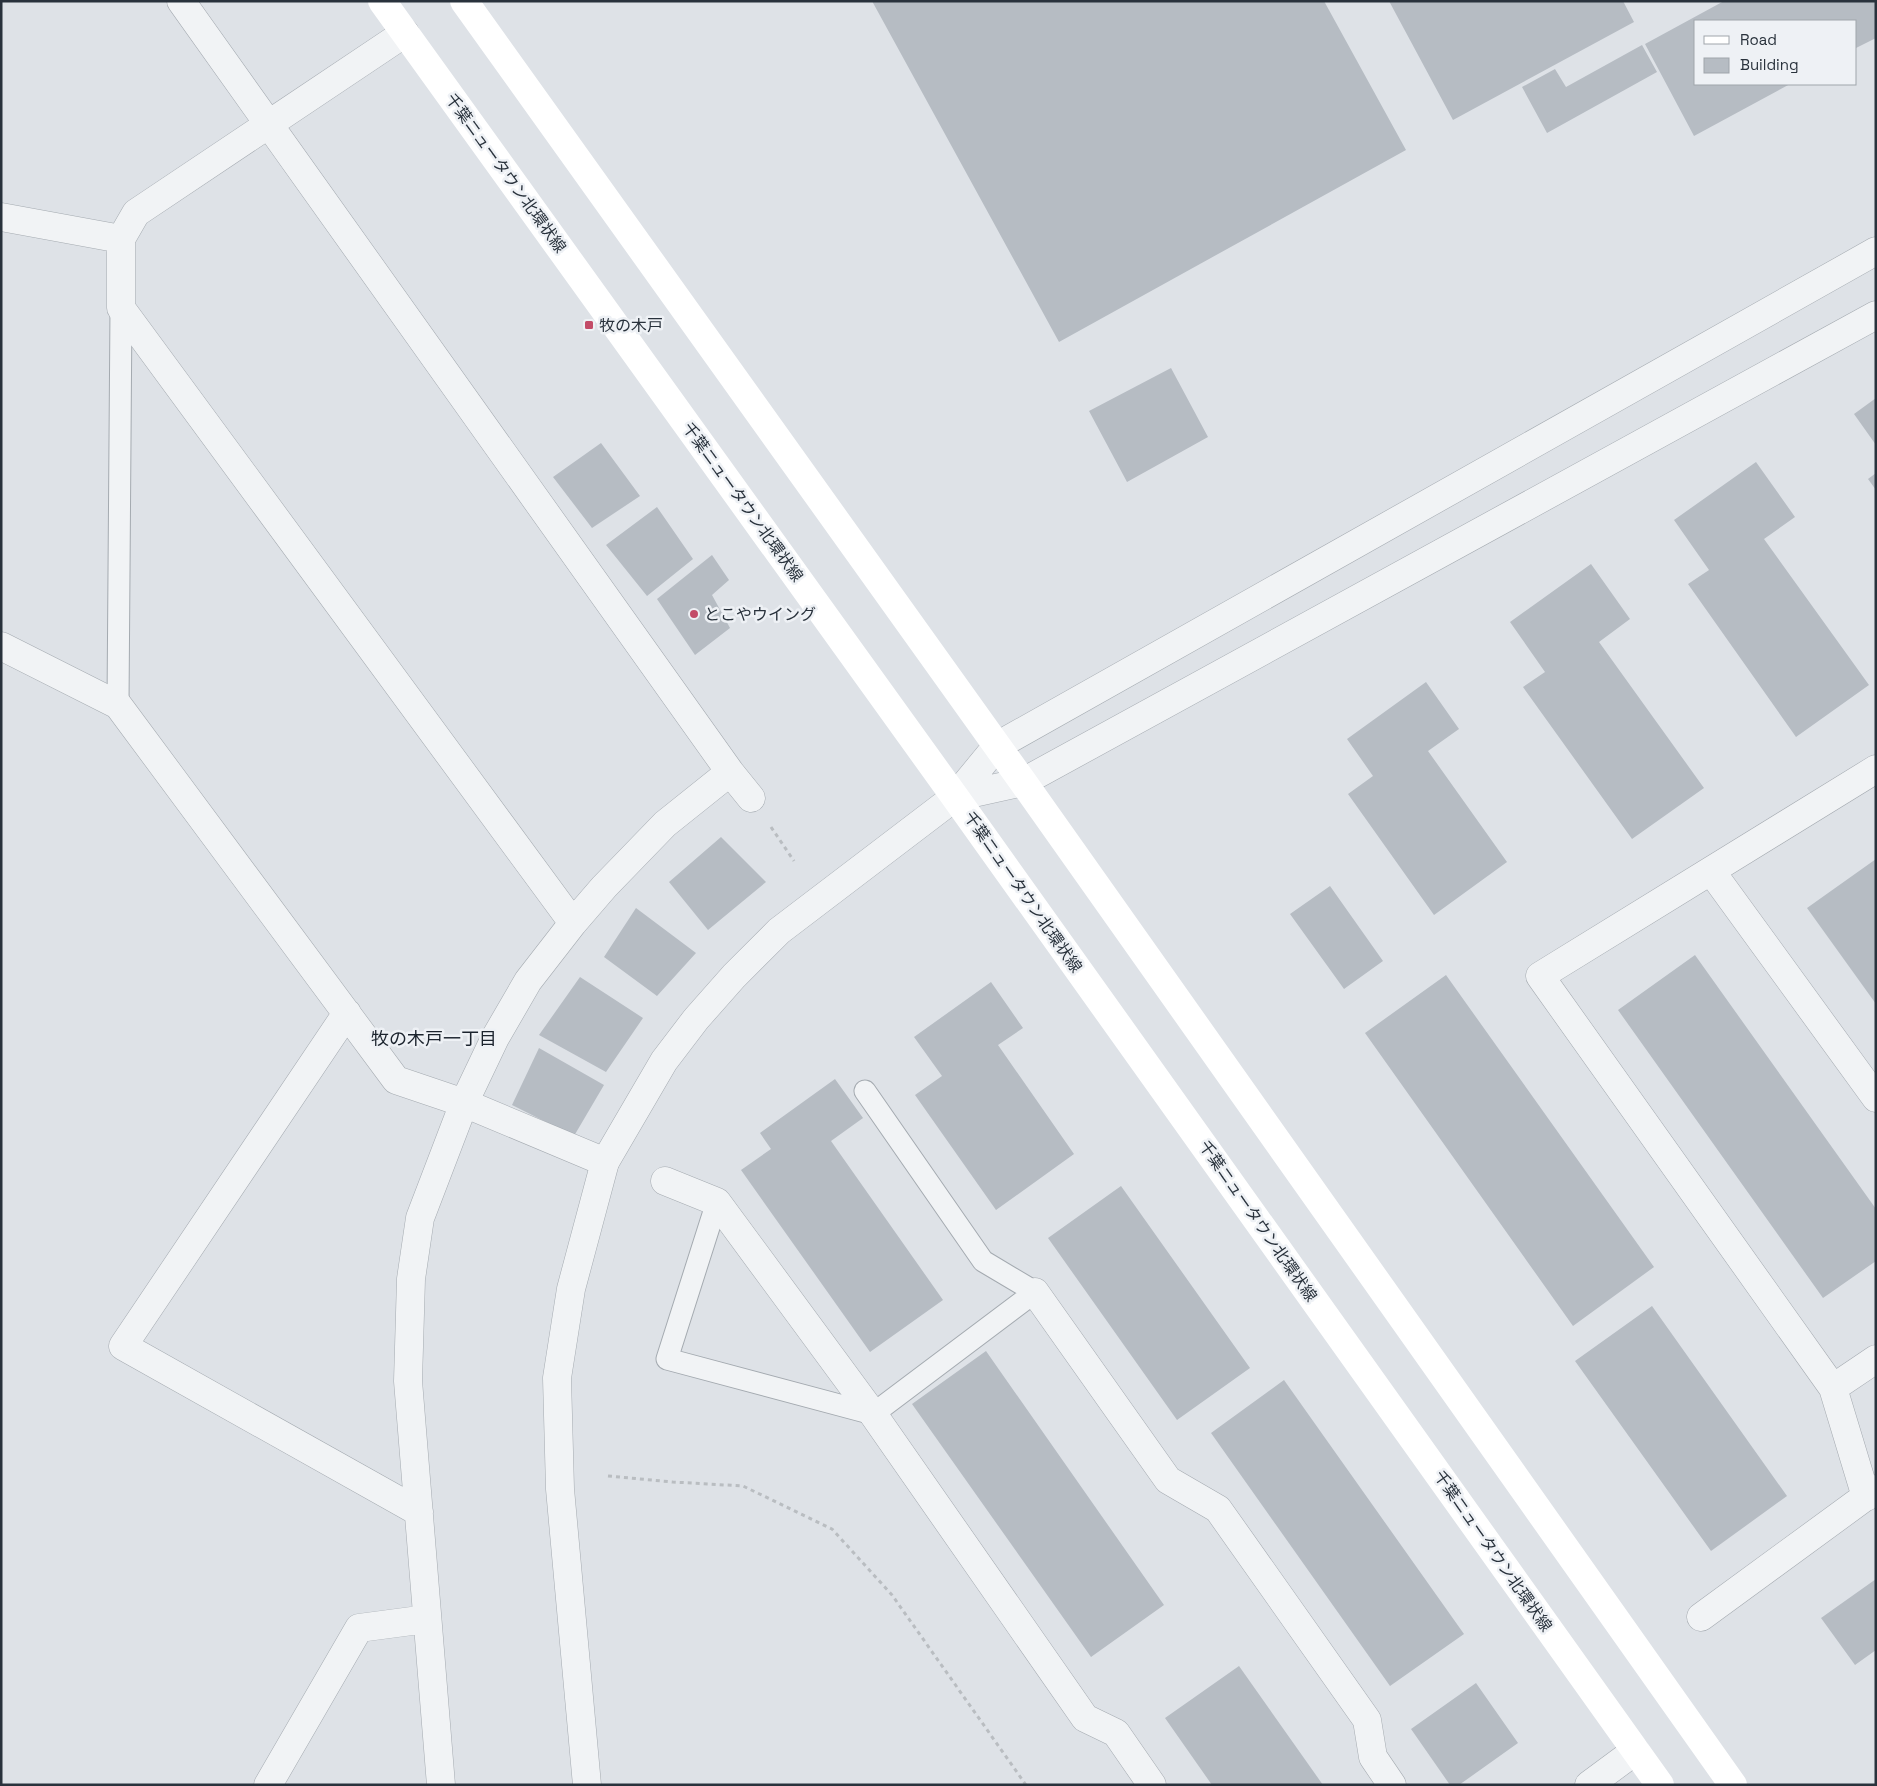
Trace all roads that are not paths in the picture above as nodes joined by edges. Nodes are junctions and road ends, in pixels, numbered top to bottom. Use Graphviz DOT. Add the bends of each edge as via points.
graph roads {
  1 [pos="181,1"];
  2 [pos="382,1"];
  3 [pos="464,1"];
  4 [pos="405,33"];
  5 [pos="268,125"];
  6 [pos="1,217"];
  7 [pos="121,239"];
  8 [pos="1876,251"];
  9 [pos="121,308"];
  10 [pos="1876,314"];
  11 [pos="1,646"];
  12 [pos="118,704"];
  13 [pos="997,746"];
  14 [pos="1876,769"];
  15 [pos="730,772"];
  16 [pos="1023,782"];
  17 [pos="955,797"];
  18 [pos="751,798"];
  19 [pos="1711,871"];
  20 [pos="573,923"];
  21 [pos="347,1014"];
  22 [pos="865,1091"];
  23 [pos="1876,1098"];
  24 [pos="464,1103"];
  25 [pos="605,1162"];
  26 [pos="665,1181"];
  27 [pos="717,1202"];
  28 [pos="1035,1292"];
  29 [pos="1876,1359"];
  30 [pos="1833,1388"];
  31 [pos="873,1414"];
  32 [pos="1871,1493"];
  33 [pos="419,1512"];
  34 [pos="1701,1617"];
  35 [pos="427,1618"];
  36 [pos="1635,1751"];
  37 [pos="268,1785"];
  38 [pos="441,1785"];
  39 [pos="587,1785"];
  40 [pos="1152,1785"];
  41 [pos="1392,1785"];
  42 [pos="1589,1785"];
  43 [pos="1660,1785"];
  44 [pos="1733,1785"];
  1 -- 5 [label="street"];
  2 -- 4 [label="main road, 千葉ニュータウン北環状線"];
  3 -- 13 [label="main road"];
  4 -- 5 [label="street"];
  4 -- 17 [label="main road, 千葉ニュータウン北環状線"];
  5 -- 7 [label="street" via="136,214"];
  5 -- 15 [label="street"];
  6 -- 7 [label="street"];
  7 -- 9 [label="street"];
  8 -- 13 [label="street"];
  9 -- 12 [label="lane"];
  9 -- 20 [label="street"];
  10 -- 16 [label="street"];
  11 -- 12 [label="street"];
  12 -- 21 [label="street"];
  13 -- 16 [label="main road"];
  13 -- 17 [label="street"];
  14 -- 19 [label="street"];
  15 -- 18 [label="street"];
  15 -- 20 [label="street" via="665,824"];
  16 -- 17 [label="street"];
  16 -- 44 [label="main road"];
  17 -- 25 [label="street" via="779,931 734,976 664,1061"];
  17 -- 36 [label="main road, 千葉ニュータウン北環状線"];
  19 -- 23 [label="street"];
  19 -- 30 [label="street" via="1540,976"];
  20 -- 24 [label="street" via="528,981"];
  21 -- 24 [label="street" via="396,1080"];
  21 -- 33 [label="street" via="123,1346"];
  22 -- 28 [label="lane" via="983,1261"];
  24 -- 25 [label="street"];
  24 -- 33 [label="street" via="420,1218 411,1279 408,1380"];
  25 -- 39 [label="street" via="570,1289 557,1378 560,1489"];
  26 -- 27 [label="street"];
  27 -- 31 [label="street"];
  27 -- 31 [label="lane" via="667,1359"];
  28 -- 31 [label="lane"];
  28 -- 41 [label="street" via="1168,1480 1218,1509 1367,1720 1373,1758"];
  29 -- 30 [label="street"];
  30 -- 32 [label="street"];
  31 -- 40 [label="street" via="1085,1718 1116,1733"];
  32 -- 34 [label="street"];
  33 -- 35 [label="street"];
  35 -- 37 [label="street" via="359,1628"];
  35 -- 38 [label="street"];
  36 -- 42 [label="street"];
  36 -- 43 [label="main road, 千葉ニュータウン北環状線"];
}
